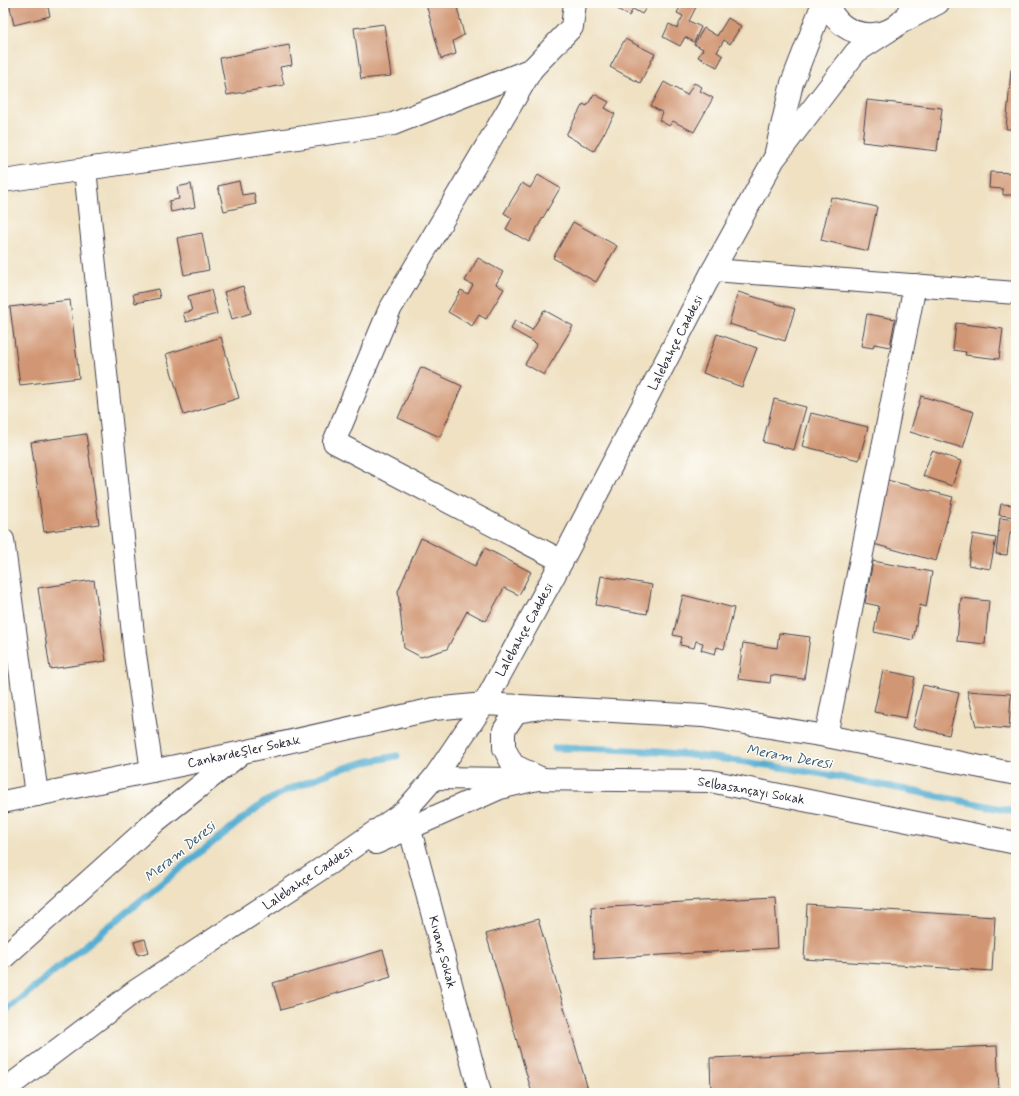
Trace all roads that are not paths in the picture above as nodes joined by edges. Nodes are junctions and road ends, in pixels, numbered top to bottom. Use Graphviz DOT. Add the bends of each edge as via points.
graph roads {
  1 [pos="575,3"];
  2 [pos="823,3"];
  3 [pos="828,3"];
  4 [pos="938,3"];
  5 [pos="901,18"];
  6 [pos="532,69"];
  7 [pos="774,159"];
  8 [pos="85,169"];
  9 [pos="3,181"];
  10 [pos="713,270"];
  11 [pos="915,285"];
  12 [pos="1016,293"];
  13 [pos="3,540"];
  14 [pos="562,561"];
  15 [pos="484,704"];
  16 [pos="544,707"];
  17 [pos="826,736"];
  18 [pos="243,752"];
  19 [pos="152,771"];
  20 [pos="1016,774"];
  21 [pos="434,778"];
  22 [pos="541,778"];
  23 [pos="37,795"];
  24 [pos="3,802"];
  25 [pos="407,820"];
  26 [pos="1016,843"];
  27 [pos="3,958"];
  28 [pos="3,1091"];
  29 [pos="480,1093"];
  1 -- 6 [label="street" via="572,27"];
  2 -- 7 [label="street" via="792,83"];
  3 -- 5 [label="street" via="838,22 862,35 877,35"];
  4 -- 5 [label="street, Lalebahçe Caddesi"];
  5 -- 7 [label="street, Lalebahçe Caddesi" via="856,52"];
  6 -- 8 [label="street" via="393,124"];
  6 -- 14 [label="street" via="389,311 334,442"];
  7 -- 10 [label="street, Lalebahçe Caddesi"];
  8 -- 9 [label="street"];
  8 -- 19 [label="street" via="135,654"];
  10 -- 11 [label="street"];
  10 -- 14 [label="street, Lalebahçe Caddesi"];
  11 -- 12 [label="street"];
  11 -- 17 [label="street"];
  13 -- 23 [label="street"];
  14 -- 15 [label="street, Lalebahçe Caddesi"];
  15 -- 16 [label="street, Cankardeşler Sokak"];
  15 -- 18 [label="street, Cankardeşler Sokak" via="434,709"];
  15 -- 21 [label="street, Lalebahçe Caddesi"];
  16 -- 17 [label="street" via="703,716"];
  16 -- 22 [label="street" via="516,712 504,730 504,748 513,765"];
  17 -- 20 [label="street"];
  18 -- 19 [label="street, Cankardeşler Sokak"];
  18 -- 27 [label="street" via="156,822"];
  19 -- 23 [label="street, Cankardeşler Sokak"];
  21 -- 22 [label="street, Selbasançayı Sokak"];
  21 -- 25 [label="street, Lalebahçe Caddesi"];
  22 -- 25 [label="street" via="500,788"];
  22 -- 26 [label="street, Selbasançayı Sokak" via="710,782"];
  23 -- 24 [label="street, Cankardeşler Sokak"];
  25 -- 28 [label="street, Lalebahçe Caddesi" via="330,863 134,992"];
  25 -- 29 [label="street, Kıvanç Sokak"];
}
